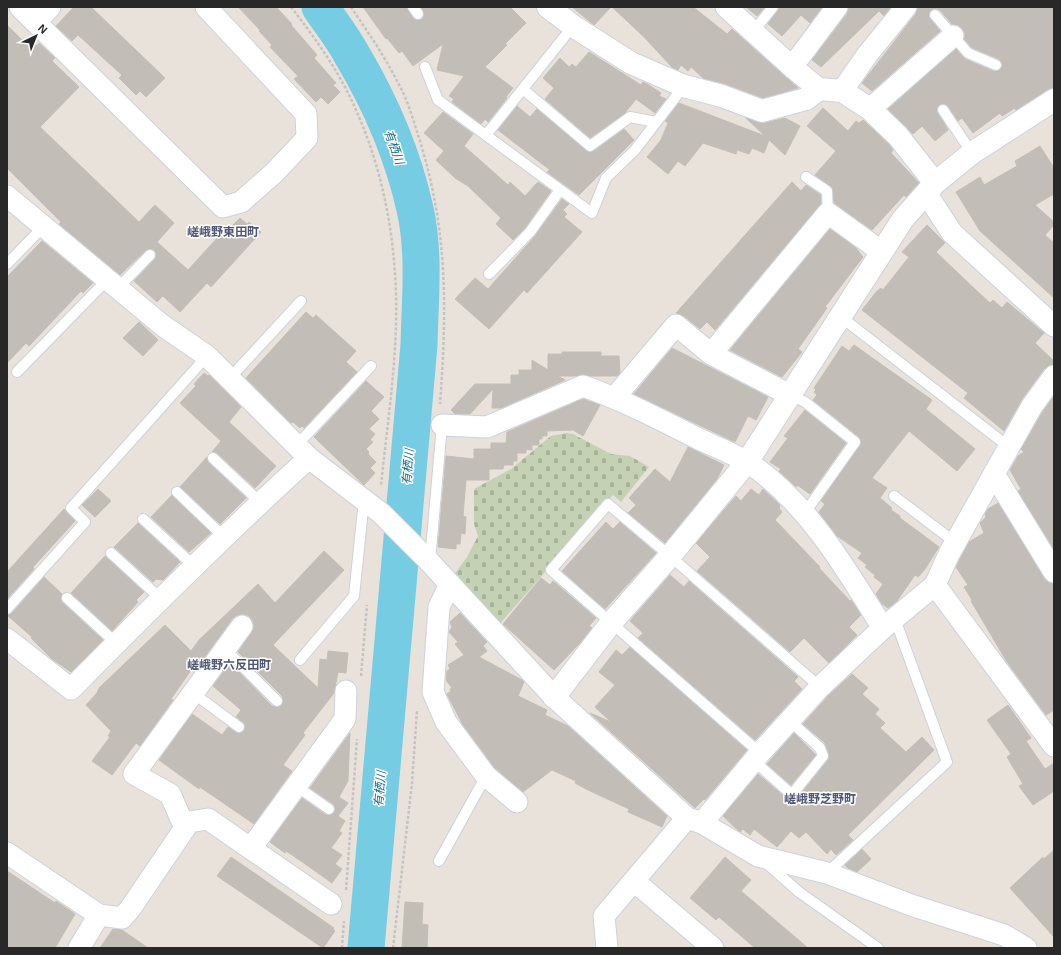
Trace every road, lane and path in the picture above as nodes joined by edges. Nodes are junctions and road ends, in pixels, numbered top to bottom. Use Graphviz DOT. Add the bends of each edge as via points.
graph roads {
  1 [pos="20,7"];
  2 [pos="50,7"];
  3 [pos="206,7"];
  4 [pos="291,7"];
  5 [pos="350,7"];
  6 [pos="548,7"];
  7 [pos="726,7"];
  8 [pos="773,7"];
  9 [pos="837,7"];
  10 [pos="906,7"];
  11 [pos="935,15"];
  12 [pos="36,22"];
  13 [pos="573,26"];
  14 [pos="753,32"];
  15 [pos="953,36"];
  16 [pos="996,65"];
  17 [pos="425,67"];
  18 [pos="792,67"];
  19 [pos="684,86"];
  20 [pos="820,89"];
  21 [pos="524,90"];
  22 [pos="842,91"];
  23 [pos="1054,100"];
  24 [pos="870,109"];
  25 [pos="944,110"];
  26 [pos="656,122"];
  27 [pos="486,135"];
  28 [pos="972,153"];
  29 [pos="806,177"];
  30 [pos="930,188"];
  31 [pos="560,190"];
  32 [pos="7,196"];
  33 [pos="828,213"];
  34 [pos="43,227"];
  35 [pos="882,252"];
  36 [pos="150,255"];
  37 [pos="7,264"];
  38 [pos="489,274"];
  39 [pos="112,284"];
  40 [pos="301,301"];
  41 [pos="841,317"];
  42 [pos="1054,326"];
  43 [pos="711,354"];
  44 [pos="207,356"];
  45 [pos="371,366"];
  46 [pos="17,372"];
  47 [pos="1054,376"];
  48 [pos="230,379"];
  49 [pos="790,396"];
  50 [pos="615,397"];
  51 [pos="442,426"];
  52 [pos="1009,447"];
  53 [pos="302,452"];
  54 [pos="213,458"];
  55 [pos="747,462"];
  56 [pos="994,474"];
  57 [pos="177,492"];
  58 [pos="894,496"];
  59 [pos="260,502"];
  60 [pos="373,507"];
  61 [pos="804,514"];
  62 [pos="144,519"];
  63 [pos="224,537"];
  64 [pos="956,543"];
  65 [pos="111,554"];
  66 [pos="670,556"];
  67 [pos="428,559"];
  68 [pos="194,566"];
  69 [pos="1054,572"];
  70 [pos="450,584"];
  71 [pos="936,585"];
  72 [pos="67,598"];
  73 [pos="160,598"];
  74 [pos="7,610"];
  75 [pos="611,623"];
  76 [pos="889,624"];
  77 [pos="242,626"];
  78 [pos="7,639"];
  79 [pos="116,643"];
  80 [pos="224,649"];
  81 [pos="300,660"];
  82 [pos="820,687"];
  83 [pos="346,691"];
  84 [pos="193,693"];
  85 [pos="554,697"];
  86 [pos="277,700"];
  87 [pos="418,705"];
  88 [pos="789,720"];
  89 [pos="239,727"];
  90 [pos="1054,746"];
  91 [pos="757,756"];
  92 [pos="486,776"];
  93 [pos="296,786"];
  94 [pos="517,802"];
  95 [pos="329,809"];
  96 [pos="694,820"];
  97 [pos="184,828"];
  98 [pos="251,848"];
  99 [pos="7,853"];
  100 [pos="758,856"];
  101 [pos="439,861"];
  102 [pos="827,873"];
  103 [pos="634,881"];
  104 [pos="331,904"];
  105 [pos="99,915"];
  106 [pos="79,948"];
  107 [pos="394,948"];
  108 [pos="607,948"];
  109 [pos="713,948"];
  110 [pos="878,948"];
  111 [pos="1026,948"];
  1 -- 12 [label="street"];
  2 -- 12 [label="street"];
  3 -- 12 [label="street" via="306,114 307,138 274,173 241,202 223,207"];
  4 -- 60 [label="path" via="348,93 370,144 384,190 395,275 395,337 379,499"];
  5 -- 51 [label="path" via="398,82 419,137 436,200 444,274 440,406"];
  6 -- 13 [label="street"];
  7 -- 14 [label="street"];
  8 -- 14 [label="lane"];
  9 -- 18 [label="street"];
  10 -- 22 [label="street"];
  11 -- 15 [label="lane"];
  13 -- 19 [label="street" via="631,63"];
  13 -- 21 [label="lane"];
  14 -- 18 [label="street"];
  15 -- 16 [label="lane" via="968,53"];
  15 -- 24 [label="street"];
  17 -- 27 [label="lane" via="438,100"];
  18 -- 20 [label="street"];
  19 -- 20 [label="street" via="722,96 762,111 806,99"];
  19 -- 26 [label="lane"];
  20 -- 22 [label="street"];
  21 -- 26 [label="lane" via="590,146 630,117"];
  21 -- 27 [label="lane"];
  22 -- 24 [label="street"];
  23 -- 28 [label="street"];
  24 -- 30 [label="street" via="898,136"];
  25 -- 28 [label="lane"];
  26 -- 31 [label="lane" via="635,150 606,178 592,213"];
  27 -- 31 [label="lane"];
  28 -- 30 [label="street"];
  29 -- 33 [label="lane" via="826,191"];
  30 -- 35 [label="street" via="903,219"];
  30 -- 42 [label="street" via="952,233"];
  31 -- 38 [label="lane" via="530,232"];
  32 -- 34 [label="street"];
  33 -- 35 [label="street"];
  33 -- 43 [label="street"];
  34 -- 37 [label="lane"];
  34 -- 39 [label="street"];
  35 -- 41 [label="street"];
  36 -- 39 [label="lane"];
  39 -- 44 [label="street" via="162,325"];
  39 -- 46 [label="lane"];
  40 -- 48 [label="lane"];
  41 -- 49 [label="street"];
  41 -- 52 [label="lane"];
  43 -- 49 [label="street"];
  43 -- 50 [label="street" via="676,325"];
  44 -- 48 [label="street"];
  44 -- 74 [label="lane" via="70,508 86,522"];
  45 -- 53 [label="lane"];
  47 -- 52 [label="street" via="1032,406"];
  48 -- 53 [label="street"];
  49 -- 55 [label="street"];
  49 -- 61 [label="lane" via="805,402 855,442"];
  50 -- 51 [label="street" via="583,386 487,427"];
  50 -- 55 [label="street"];
  51 -- 67 [label="lane"];
  52 -- 56 [label="street"];
  53 -- 59 [label="street"];
  53 -- 60 [label="street"];
  54 -- 59 [label="lane"];
  55 -- 61 [label="street" via="784,492"];
  55 -- 66 [label="street"];
  56 -- 64 [label="street"];
  56 -- 69 [label="street"];
  57 -- 63 [label="lane"];
  58 -- 64 [label="lane"];
  59 -- 63 [label="street"];
  60 -- 67 [label="street"];
  60 -- 81 [label="lane" via="354,596"];
  61 -- 76 [label="street"];
  62 -- 68 [label="lane"];
  63 -- 68 [label="street"];
  64 -- 71 [label="street"];
  65 -- 73 [label="lane"];
  66 -- 75 [label="street"];
  66 -- 75 [label="lane" via="608,504 551,570"];
  66 -- 82 [label="lane"];
  67 -- 70 [label="street"];
  68 -- 73 [label="street"];
  70 -- 85 [label="street"];
  70 -- 92 [label="street" via="439,606 433,692 446,722"];
  71 -- 76 [label="street"];
  71 -- 90 [label="street"];
  72 -- 79 [label="lane"];
  73 -- 79 [label="street"];
  75 -- 85 [label="street"];
  75 -- 91 [label="lane"];
  76 -- 82 [label="street"];
  76 -- 102 [label="lane" via="947,762"];
  77 -- 80 [label="street"];
  78 -- 79 [label="street" via="71,689"];
  80 -- 84 [label="street"];
  80 -- 86 [label="lane"];
  82 -- 88 [label="street"];
  83 -- 93 [label="street" via="345,719"];
  84 -- 89 [label="lane"];
  84 -- 97 [label="street" via="134,774 170,794"];
  85 -- 96 [label="street"];
  87 -- 107 [label="path"];
  88 -- 91 [label="street"];
  88 -- 91 [label="lane" via="820,748 823,756 794,792 790,793"];
  91 -- 96 [label="street"];
  92 -- 94 [label="street"];
  92 -- 101 [label="lane"];
  93 -- 95 [label="lane"];
  93 -- 98 [label="street"];
  96 -- 100 [label="street"];
  96 -- 103 [label="street"];
  97 -- 98 [label="street" via="189,822 208,819"];
  97 -- 105 [label="street" via="122,918"];
  98 -- 104 [label="street"];
  99 -- 105 [label="street"];
  100 -- 102 [label="street"];
  100 -- 110 [label="lane" via="799,892"];
  102 -- 111 [label="street" via="911,905 1004,935"];
  103 -- 108 [label="street" via="604,916"];
  103 -- 109 [label="street"];
  105 -- 106 [label="street"];
}
